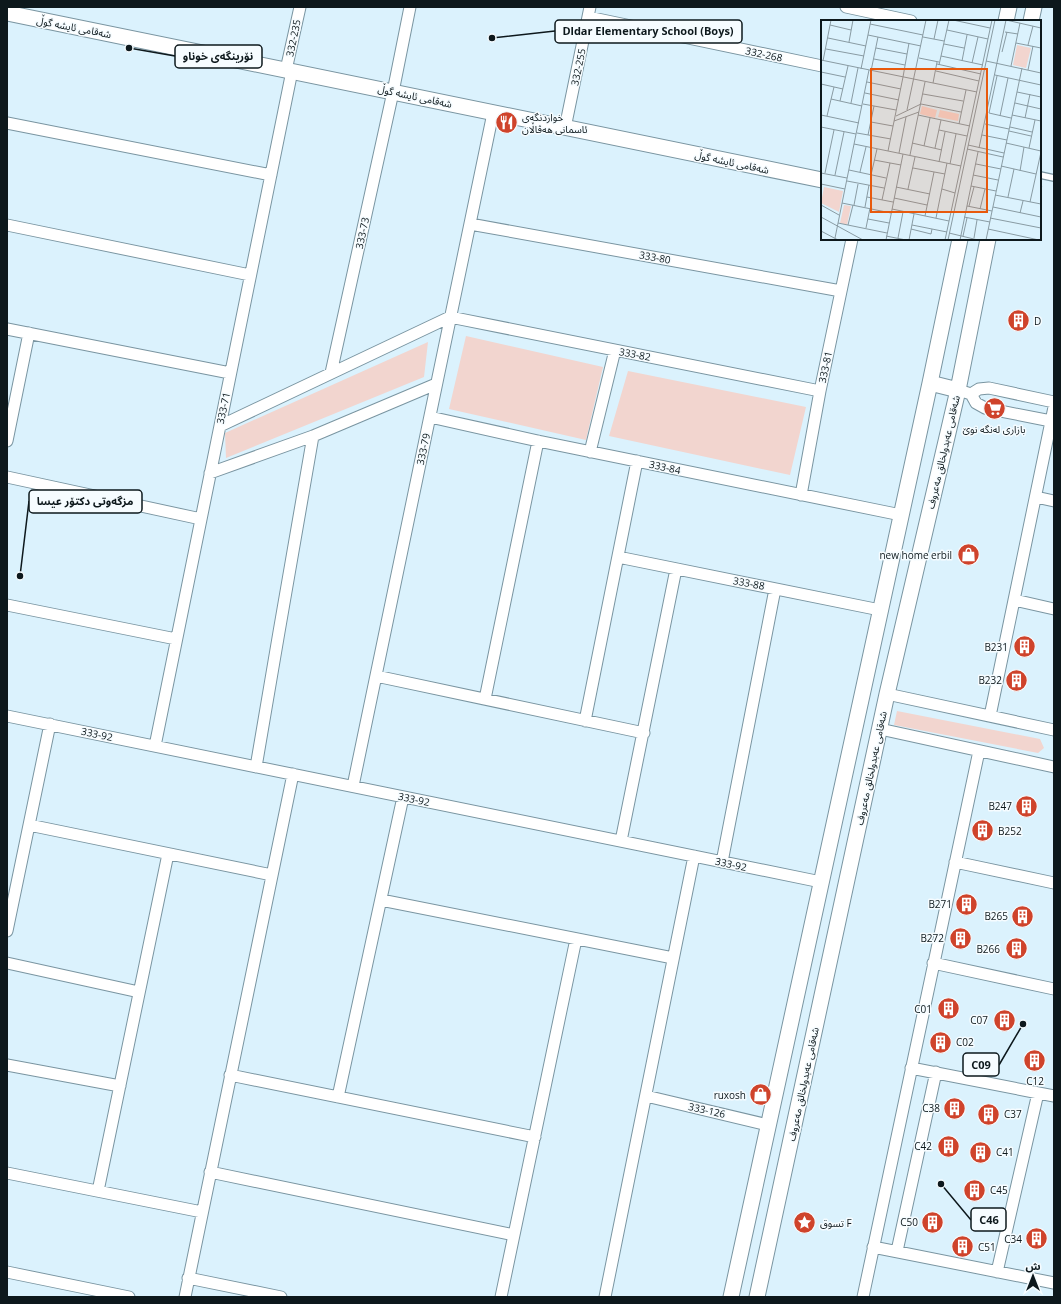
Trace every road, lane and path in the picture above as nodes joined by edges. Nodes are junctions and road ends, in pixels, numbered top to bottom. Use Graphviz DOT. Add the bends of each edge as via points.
graph roads {
  1 [pos="300,7"];
  2 [pos="410,7"];
  3 [pos="846,7"];
  4 [pos="1009,7"];
  5 [pos="1034,7"];
  6 [pos="589,12"];
  7 [pos="7,14"];
  8 [pos="906,20"];
  9 [pos="1006,20"];
  10 [pos="1032,20"];
  11 [pos="821,66"];
  12 [pos="289,70"];
  13 [pos="393,92"];
  14 [pos="493,113"];
  15 [pos="7,123"];
  16 [pos="565,128"];
  17 [pos="271,175"];
  18 [pos="1041,175"];
  19 [pos="1054,178"];
  20 [pos="821,180"];
  21 [pos="470,224"];
  22 [pos="7,225"];
  23 [pos="852,240"];
  24 [pos="960,240"];
  25 [pos="988,240"];
  26 [pos="250,275"];
  27 [pos="841,291"];
  28 [pos="450,317"];
  29 [pos="7,329"];
  30 [pos="29,333"];
  31 [pos="615,350"];
  32 [pos="230,373"];
  33 [pos="331,373"];
  34 [pos="930,383"];
  35 [pos="436,384"];
  36 [pos="820,391"];
  37 [pos="964,392"];
  38 [pos="1054,402"];
  39 [pos="1054,407"];
  40 [pos="430,417"];
  41 [pos="1051,422"];
  42 [pos="220,426"];
  43 [pos="314,436"];
  44 [pos="7,441"];
  45 [pos="538,441"];
  46 [pos="590,452"];
  47 [pos="638,461"];
  48 [pos="210,474"];
  49 [pos="7,477"];
  50 [pos="800,495"];
  51 [pos="1036,497"];
  52 [pos="1054,501"];
  53 [pos="901,514"];
  54 [pos="201,519"];
  55 [pos="618,557"];
  56 [pos="676,569"];
  57 [pos="775,589"];
  58 [pos="1014,600"];
  59 [pos="7,605"];
  60 [pos="1054,609"];
  61 [pos="880,610"];
  62 [pos="176,639"];
  63 [pos="376,676"];
  64 [pos="887,694"];
  65 [pos="485,699"];
  66 [pos="7,716"];
  67 [pos="990,716"];
  68 [pos="585,721"];
  69 [pos="50,724"];
  70 [pos="880,730"];
  71 [pos="1054,730"];
  72 [pos="644,733"];
  73 [pos="155,746"];
  74 [pos="979,751"];
  75 [pos="1053,764"];
  76 [pos="256,767"];
  77 [pos="293,774"];
  78 [pos="353,786"];
  79 [pos="403,797"];
  80 [pos="29,825"];
  81 [pos="621,841"];
  82 [pos="168,854"];
  83 [pos="694,856"];
  84 [pos="722,862"];
  85 [pos="955,862"];
  86 [pos="272,875"];
  87 [pos="821,882"];
  88 [pos="1054,883"];
  89 [pos="381,900"];
  90 [pos="7,931"];
  91 [pos="576,939"];
  92 [pos="674,958"];
  93 [pos="7,963"];
  94 [pos="933,963"];
  95 [pos="1054,989"];
  96 [pos="139,992"];
  97 [pos="787,1038"];
  98 [pos="812,1043"];
  99 [pos="7,1066"];
  100 [pos="911,1068"];
  101 [pos="936,1072"];
  102 [pos="230,1075"];
  103 [pos="120,1086"];
  104 [pos="1038,1093"];
  105 [pos="646,1096"];
  106 [pos="1054,1096"];
  107 [pos="338,1097"];
  108 [pos="768,1125"];
  109 [pos="535,1137"];
  110 [pos="7,1172"];
  111 [pos="210,1172"];
  112 [pos="98,1191"];
  113 [pos="202,1212"];
  114 [pos="514,1235"];
  115 [pos="873,1246"];
  116 [pos="898,1251"];
  117 [pos="7,1272"];
  118 [pos="997,1272"];
  119 [pos="188,1278"];
  120 [pos="1054,1283"];
  121 [pos="129,1297"];
  122 [pos="185,1297"];
  123 [pos="281,1297"];
  124 [pos="501,1297"];
  125 [pos="605,1297"];
  126 [pos="731,1297"];
  127 [pos="757,1297"];
  128 [pos="863,1297"];
  1 -- 12 [label="street, 332-235"];
  2 -- 13 [label="street, 333-73"];
  3 -- 8 [label="street"];
  4 -- 9 [label="main road"];
  5 -- 10 [label="main road"];
  6 -- 11 [label="street, 332-268"];
  6 -- 16 [label="street, 332-255"];
  7 -- 12 [label="main road, شەقامی ئایشە گوڵ"];
  12 -- 13 [label="main road, شەقامی ئایشە گوڵ"];
  12 -- 17 [label="street, 333-71"];
  13 -- 14 [label="main road, شەقامی ئایشە گوڵ"];
  13 -- 33 [label="street, 333-73"];
  14 -- 16 [label="main road, شەقامی ئایشە گوڵ"];
  14 -- 21 [label="street, 333-79"];
  15 -- 17 [label="street"];
  16 -- 20 [label="main road, شەقامی ئایشە گوڵ"];
  17 -- 26 [label="street, 333-71"];
  18 -- 19 [label="lane"];
  21 -- 27 [label="street, 333-80"];
  21 -- 28 [label="street, 333-79"];
  22 -- 26 [label="street"];
  23 -- 27 [label="street, 333-81"];
  24 -- 34 [label="main road"];
  25 -- 37 [label="main road, شەقامی عەبدولخالق مەعروف"];
  26 -- 32 [label="street, 333-71"];
  27 -- 36 [label="street, 333-81"];
  28 -- 31 [label="street, 333-82"];
  28 -- 33 [label="street"];
  28 -- 35 [label="street, 333-79"];
  29 -- 30 [label="street"];
  30 -- 32 [label="street"];
  30 -- 44 [label="street"];
  31 -- 36 [label="street, 333-82"];
  31 -- 46 [label="street"];
  32 -- 42 [label="street, 333-71"];
  33 -- 42 [label="street"];
  34 -- 37 [label="main road"];
  34 -- 53 [label="main road"];
  35 -- 40 [label="street, 333-79"];
  35 -- 43 [label="street"];
  36 -- 50 [label="street, 333-81"];
  37 -- 38 [label="street" via="989,388"];
  37 -- 41 [label="street" via="985,408"];
  37 -- 64 [label="main road, شەقامی عەبدولخالق مەعروف"];
  39 -- 41 [label="street"];
  40 -- 45 [label="street, 333-84"];
  40 -- 63 [label="street, 333-79"];
  41 -- 51 [label="street"];
  42 -- 48 [label="street, 333-71"];
  43 -- 48 [label="street"];
  43 -- 76 [label="street"];
  45 -- 46 [label="street, 333-84"];
  45 -- 65 [label="street"];
  46 -- 47 [label="street, 333-84"];
  47 -- 50 [label="street, 333-84"];
  47 -- 55 [label="street"];
  48 -- 54 [label="street, 333-71"];
  49 -- 54 [label="street"];
  50 -- 53 [label="street, 333-84"];
  51 -- 52 [label="street"];
  51 -- 58 [label="street"];
  53 -- 61 [label="main road"];
  54 -- 62 [label="street, 333-71"];
  55 -- 56 [label="street, 333-88"];
  55 -- 68 [label="street"];
  56 -- 57 [label="street, 333-88"];
  56 -- 72 [label="street"];
  57 -- 61 [label="street, 333-88"];
  57 -- 84 [label="street"];
  58 -- 60 [label="street"];
  58 -- 67 [label="street"];
  59 -- 62 [label="street"];
  61 -- 87 [label="main road"];
  62 -- 73 [label="street, 333-71"];
  63 -- 65 [label="street"];
  63 -- 78 [label="street, 333-79"];
  64 -- 67 [label="street"];
  64 -- 70 [label="main road, شەقامی عەبدولخالق مەعروف"];
  65 -- 68 [label="street"];
  66 -- 69 [label="street, 333-92"];
  67 -- 71 [label="street"];
  68 -- 72 [label="street"];
  69 -- 73 [label="street, 333-92"];
  69 -- 80 [label="street"];
  70 -- 74 [label="street"];
  70 -- 98 [label="main road, شەقامی عەبدولخالق مەعروف"];
  72 -- 81 [label="street"];
  73 -- 76 [label="street, 333-92"];
  74 -- 75 [label="street"];
  74 -- 85 [label="street"];
  76 -- 77 [label="street, 333-92"];
  77 -- 78 [label="street, 333-92"];
  77 -- 86 [label="street"];
  78 -- 79 [label="street, 333-92"];
  79 -- 81 [label="street, 333-92"];
  79 -- 89 [label="street"];
  80 -- 82 [label="street"];
  80 -- 90 [label="street"];
  81 -- 83 [label="street, 333-92"];
  82 -- 86 [label="street"];
  82 -- 96 [label="street"];
  83 -- 84 [label="street, 333-92"];
  83 -- 92 [label="street"];
  84 -- 87 [label="street, 333-92"];
  85 -- 88 [label="street"];
  85 -- 94 [label="street"];
  86 -- 102 [label="street"];
  87 -- 97 [label="main road"];
  89 -- 91 [label="street"];
  89 -- 107 [label="street"];
  91 -- 92 [label="street"];
  91 -- 109 [label="street"];
  92 -- 105 [label="street"];
  93 -- 96 [label="street"];
  94 -- 95 [label="street"];
  94 -- 100 [label="street"];
  96 -- 103 [label="street"];
  97 -- 98 [label="main road"];
  97 -- 108 [label="main road"];
  98 -- 127 [label="main road, شەقامی عەبدولخالق مەعروف"];
  99 -- 103 [label="street"];
  100 -- 101 [label="street"];
  100 -- 115 [label="street"];
  101 -- 104 [label="street"];
  101 -- 116 [label="street"];
  102 -- 107 [label="street"];
  102 -- 111 [label="street"];
  103 -- 112 [label="street"];
  104 -- 106 [label="street"];
  104 -- 118 [label="street"];
  105 -- 108 [label="street, 333-126"];
  105 -- 125 [label="street"];
  107 -- 109 [label="street"];
  108 -- 126 [label="main road"];
  109 -- 114 [label="street"];
  110 -- 112 [label="street"];
  111 -- 113 [label="street"];
  111 -- 114 [label="street"];
  112 -- 113 [label="street"];
  113 -- 119 [label="street"];
  114 -- 124 [label="street"];
  115 -- 116 [label="street"];
  115 -- 128 [label="street"];
  116 -- 118 [label="street"];
  117 -- 121 [label="street"];
  118 -- 120 [label="street"];
  119 -- 122 [label="street"];
  119 -- 123 [label="street"];
}
